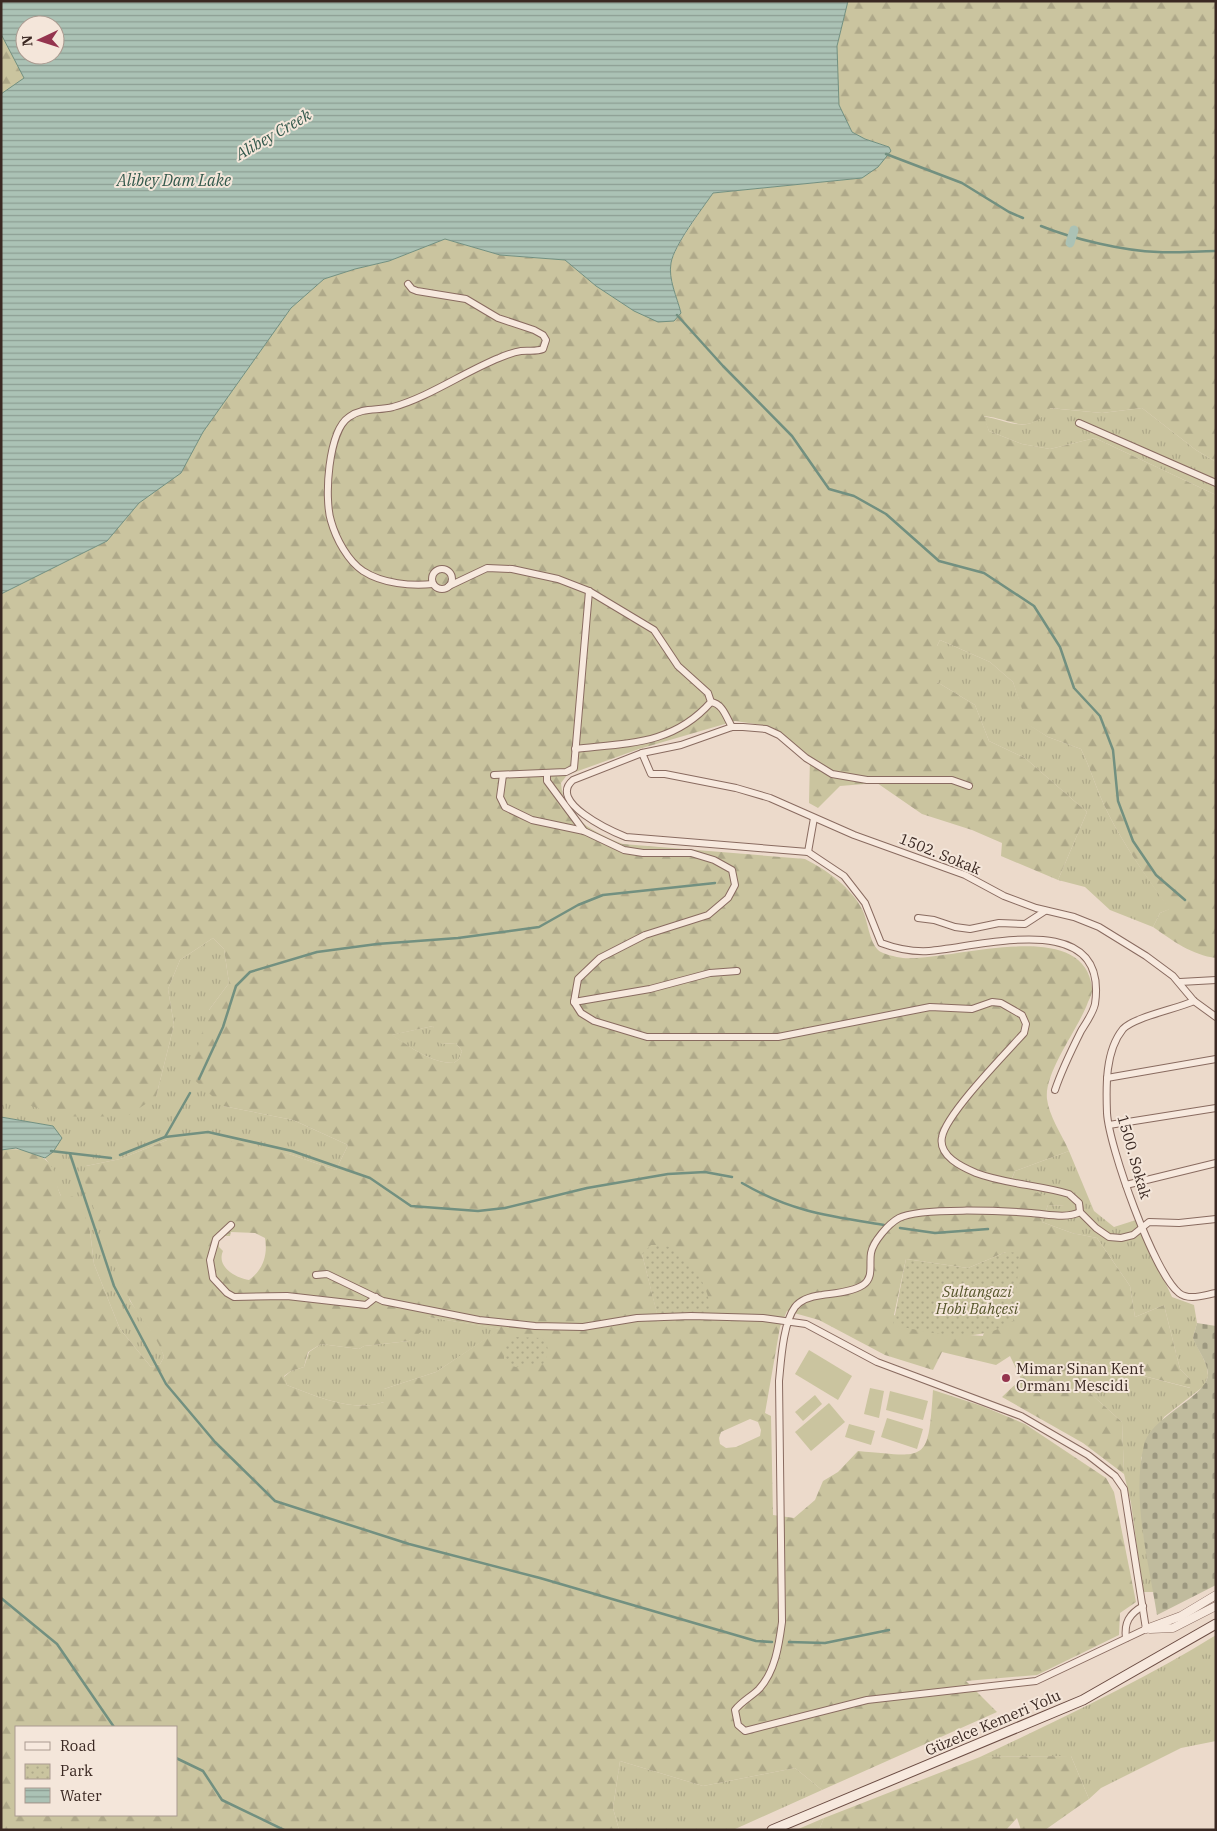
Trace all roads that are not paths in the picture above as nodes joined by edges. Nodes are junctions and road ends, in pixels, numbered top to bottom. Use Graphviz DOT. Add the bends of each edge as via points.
graph roads {
  1 [pos="408,284"];
  2 [pos="1079,423"];
  3 [pos="1216,483"];
  4 [pos="433,584"];
  5 [pos="449,586"];
  6 [pos="589,591"];
  7 [pos="711,702"];
  8 [pos="732,727"];
  9 [pos="575,749"];
  10 [pos="642,753"];
  11 [pos="547,774"];
  12 [pos="494,775"];
  13 [pos="503,775"];
  14 [pos="969,786"];
  15 [pos="814,818"];
  16 [pos="584,831"];
  17 [pos="808,852"];
  18 [pos="1045,911"];
  19 [pos="918,918"];
  20 [pos="1025,924"];
  21 [pos="1016,939"];
  22 [pos="738,971"];
  23 [pos="1216,980"];
  24 [pos="1180,982"];
  25 [pos="1194,1001"];
  26 [pos="574,1002"];
  27 [pos="1216,1017"];
  28 [pos="1216,1059"];
  29 [pos="1107,1078"];
  30 [pos="1055,1090"];
  31 [pos="1216,1108"];
  32 [pos="1109,1126"];
  33 [pos="1216,1163"];
  34 [pos="1126,1185"];
  35 [pos="1080,1212"];
  36 [pos="1216,1219"];
  37 [pos="231,1225"];
  38 [pos="1142,1226"];
  39 [pos="316,1275"];
  40 [pos="1216,1293"];
  41 [pos="376,1297"];
  42 [pos="789,1321"];
  43 [pos="1216,1595"];
  44 [pos="1142,1606"];
  45 [pos="1216,1606"];
  46 [pos="1216,1624"];
  47 [pos="1146,1629"];
  48 [pos="1126,1638"];
  49 [pos="772,1830"];
  1 -- 4 [label="street" via="417,291 466,299 498,318 534,330 546,340 544,349 509,354 392,407 366,409 348,417 337,434 329,455 330,520 346,554 363,571 385,580 412,586"];
  2 -- 3 [label="street"];
  4 -- 5 [label="street" via="441,589"];
  4 -- 5 [label="street" via="433,574 441,569 451,576"];
  5 -- 6 [label="street" via="487,568 512,569 558,579"];
  6 -- 7 [label="street" via="654,630 678,666 708,693"];
  6 -- 9 [label="street"];
  7 -- 8 [label="street" via="722,707"];
  7 -- 9 [label="street" via="699,716 678,730 645,742"];
  8 -- 10 [label="street" via="681,745"];
  8 -- 14 [label="street" via="766,729 779,735 806,758 832,774 867,780 952,780"];
  9 -- 11 [label="street" via="574,768"];
  10 -- 15 [label="street, 1502. Sokak" via="651,774 736,788 770,798"];
  10 -- 17 [label="street" via="573,780 567,789 571,801 580,812 604,829 626,837"];
  11 -- 13 [label="street"];
  11 -- 16 [label="street" via="547,781"];
  12 -- 13 [label="street"];
  13 -- 16 [label="street" via="500,797 505,806 532,820"];
  15 -- 17 [label="street"];
  15 -- 18 [label="street, 1502. Sokak" via="965,875 1004,896"];
  16 -- 26 [label="street" via="624,850 691,852 714,860 732,870 735,885 728,898 708,914 645,935 600,958 578,979"];
  17 -- 21 [label="street" via="850,883 865,903 881,943 904,951 929,951"];
  18 -- 20 [label="street"];
  18 -- 24 [label="street, 1502. Sokak" via="1099,927"];
  19 -- 20 [label="street" via="970,929 999,923"];
  20 -- 21 [label="street"];
  21 -- 30 [label="street" via="1073,946 1086,958 1095,982 1095,1005"];
  22 -- 26 [label="street" via="710,973 650,990"];
  23 -- 24 [label="street"];
  24 -- 25 [label="street, 1502. Sokak"];
  25 -- 27 [label="street, 1502. Sokak"];
  25 -- 29 [label="street, 1500. Sokak" via="1125,1027 1112,1051"];
  26 -- 35 [label="street" via="594,1021 648,1037 740,1039 778,1037 930,1007 972,1009 992,1002 1001,1003 1022,1015 1026,1024 1024,1033 963,1102 942,1137 944,1151 955,1162 978,1173 1069,1194 1078,1203"];
  28 -- 29 [label="street"];
  29 -- 32 [label="street, 1500. Sokak"];
  31 -- 32 [label="street"];
  32 -- 34 [label="street, 1500. Sokak"];
  33 -- 34 [label="street"];
  34 -- 38 [label="street, 1500. Sokak"];
  35 -- 38 [label="street" via="1109,1236 1133,1235 1140,1232"];
  35 -- 42 [label="street" via="1066,1216 1010,1211 947,1211 903,1216 876,1242 871,1252 870,1276 864,1285 803,1301 795,1306"];
  36 -- 38 [label="street" via="1149,1222"];
  37 -- 41 [label="street" via="216,1239 211,1249 210,1269 218,1286 234,1297 286,1296 366,1305"];
  38 -- 40 [label="street, 1500. Sokak" via="1155,1256 1179,1293 1189,1298"];
  39 -- 41 [label="street" via="327,1274"];
  41 -- 42 [label="street" via="479,1320 535,1326 583,1327 637,1318 684,1316"];
  42 -- 44 [label="street" via="806,1324 877,1362 1021,1416 1088,1455 1115,1476 1124,1489"];
  42 -- 48 [label="street" via="779,1381 781,1629 768,1676 759,1690 735,1710 738,1725 745,1731 867,1700 1036,1681"];
  43 -- 47 [label="street" via="1181,1616"];
  44 -- 47 [label="street"];
  44 -- 48 [label="street" via="1126,1622"];
  45 -- 47 [label="street" via="1173,1628"];
  46 -- 49 [label="main road, Güzelce Kemeri Yolu" via="1083,1700"];
  47 -- 48 [label="street"];
}
